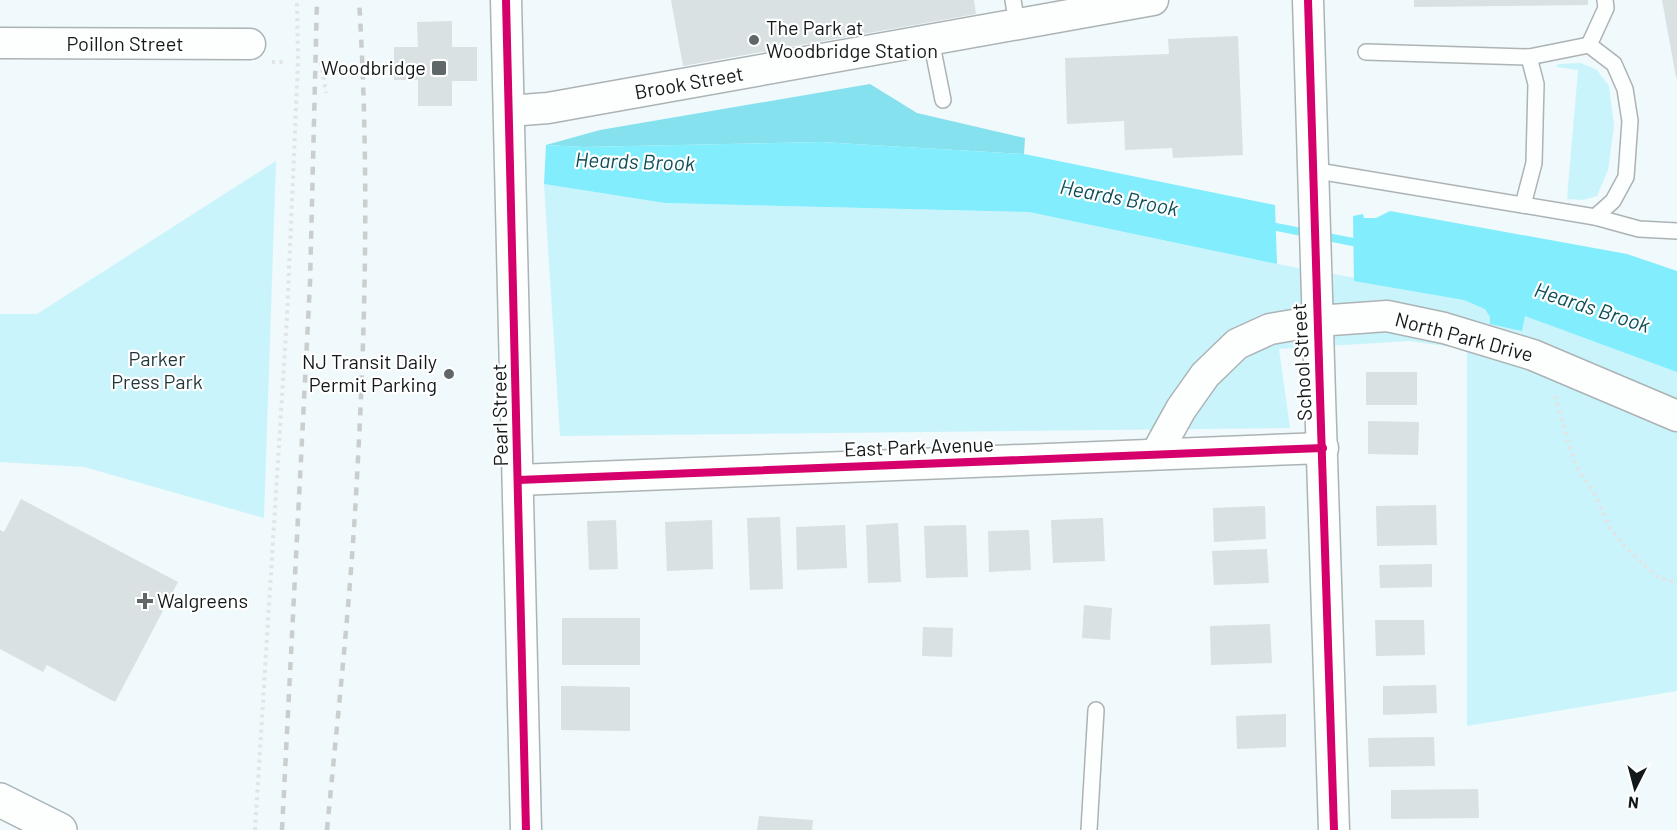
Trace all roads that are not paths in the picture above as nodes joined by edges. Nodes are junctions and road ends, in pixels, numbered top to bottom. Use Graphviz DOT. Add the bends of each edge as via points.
graph roads {
  1 [pos="506,0"];
  2 [pos="1153,0"];
  3 [pos="1308,0"];
  4 [pos="1605,0"];
  5 [pos="1015,12"];
  6 [pos="931,40"];
  7 [pos="0,43"];
  8 [pos="250,44"];
  9 [pos="1589,45"];
  10 [pos="1366,52"];
  11 [pos="1529,57"];
  12 [pos="943,100"];
  13 [pos="509,111"];
  14 [pos="1312,170"];
  15 [pos="1523,205"];
  16 [pos="1595,217"];
  17 [pos="1677,231"];
  18 [pos="1317,321"];
  19 [pos="1677,416"];
  20 [pos="1323,448"];
  21 [pos="1156,454"];
  22 [pos="518,480"];
  23 [pos="1095,710"];
  24 [pos="0,792"];
  25 [pos="0,800"];
  26 [pos="50,825"];
  27 [pos="526,830"];
  28 [pos="1089,830"];
  29 [pos="1334,830"];
  1 -- 13 [label="street, Pearl Street"];
  2 -- 5 [label="street, Brook Street"];
  3 -- 14 [label="street, School Street"];
  4 -- 9 [label="lane" via="1606,8"];
  5 -- 6 [label="street, Brook Street"];
  6 -- 12 [label="lane"];
  6 -- 13 [label="street, Brook Street" via="548,108"];
  7 -- 8 [label="street, Poillon Street"];
  9 -- 11 [label="lane"];
  9 -- 16 [label="lane" via="1614,64 1625,89 1630,121 1626,177 1613,201"];
  10 -- 11 [label="lane"];
  11 -- 15 [label="lane" via="1536,84 1534,164"];
  13 -- 22 [label="street, Pearl Street"];
  14 -- 15 [label="lane"];
  14 -- 18 [label="street, School Street"];
  15 -- 16 [label="lane"];
  16 -- 17 [label="lane" via="1639,229"];
  18 -- 19 [label="street, North Park Drive" via="1387,316 1444,328 1533,355"];
  18 -- 20 [label="street, School Street"];
  18 -- 21 [label="street, North Park Drive" via="1270,329 1237,344 1205,375"];
  20 -- 21 [label="street, East Park Avenue"];
  20 -- 29 [label="street, School Street"];
  21 -- 22 [label="street, East Park Avenue"];
  22 -- 27 [label="street, Pearl Street"];
  23 -- 28 [label="lane"];
  24 -- 26 [label="street"];
  25 -- 26 [label="street"];
}
